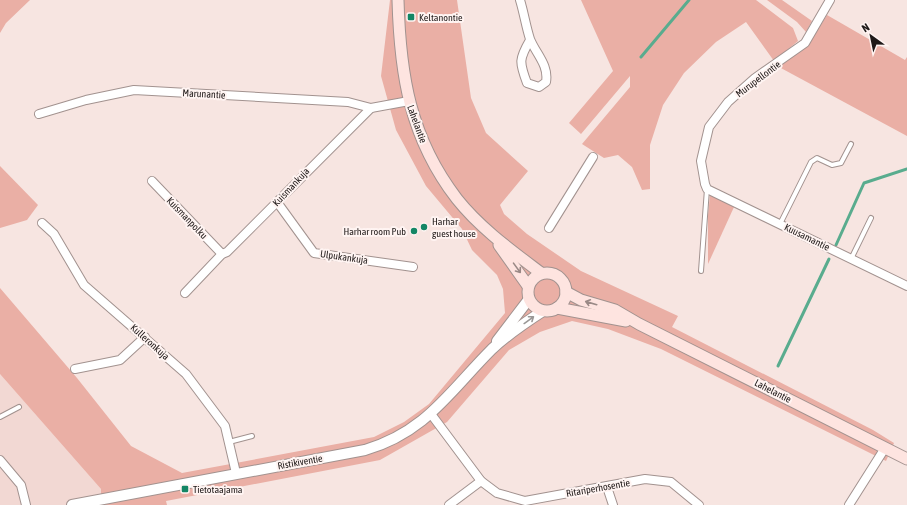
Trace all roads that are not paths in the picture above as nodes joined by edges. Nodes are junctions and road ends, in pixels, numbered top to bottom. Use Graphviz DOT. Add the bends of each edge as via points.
graph roads {
  1 [pos="398,0"];
  2 [pos="520,0"];
  3 [pos="830,0"];
  4 [pos="530,40"];
  5 [pos="409,101"];
  6 [pos="371,108"];
  7 [pos="39,114"];
  8 [pos="851,144"];
  9 [pos="593,157"];
  10 [pos="152,181"];
  11 [pos="707,189"];
  12 [pos="277,202"];
  13 [pos="871,218"];
  14 [pos="42,224"];
  15 [pos="780,224"];
  16 [pos="550,228"];
  17 [pos="487,229"];
  18 [pos="222,254"];
  19 [pos="851,259"];
  20 [pos="413,266"];
  21 [pos="702,271"];
  22 [pos="541,273"];
  23 [pos="528,286"];
  24 [pos="907,286"];
  25 [pos="566,292"];
  26 [pos="185,293"];
  27 [pos="529,299"];
  28 [pos="557,308"];
  29 [pos="543,311"];
  30 [pos="639,324"];
  31 [pos="145,337"];
  32 [pos="493,348"];
  33 [pos="75,369"];
  34 [pos="19,407"];
  35 [pos="431,414"];
  36 [pos="0,417"];
  37 [pos="252,436"];
  38 [pos="229,442"];
  39 [pos="885,448"];
  40 [pos="907,459"];
  41 [pos="0,460"];
  42 [pos="236,473"];
  43 [pos="481,481"];
  44 [pos="608,487"];
  45 [pos="26,505"];
  46 [pos="72,505"];
  47 [pos="449,505"];
  48 [pos="613,505"];
  49 [pos="698,505"];
  50 [pos="849,505"];
  1 -- 5 [label="main road, Lahelantie" via="403,76"];
  2 -- 4 [label="street"];
  3 -- 11 [label="street, Murupellontie" via="805,43 755,78 728,102 709,127 701,161"];
  4 -- 4 [label="street" via="521,56 520,67 527,83 539,87 546,82 547,75 540,56"];
  5 -- 6 [label="street"];
  5 -- 17 [label="main road, Lahelantie" via="417,129 433,164 458,199"];
  6 -- 7 [label="street, Marunantie" via="348,102 134,90 86,100"];
  6 -- 12 [label="street, Kuismankuja"];
  8 -- 15 [label="lane" via="841,163 832,165 817,158 811,162"];
  9 -- 16 [label="street"];
  10 -- 18 [label="street, Kuismanpolku"];
  11 -- 15 [label="street, Kuusamantie"];
  11 -- 21 [label="lane"];
  12 -- 18 [label="street, Kuismankuja"];
  12 -- 20 [label="street, Ulpukankuja" via="314,253"];
  13 -- 19 [label="lane"];
  14 -- 31 [label="street, Kulleronkuja" via="54,234 84,285"];
  15 -- 19 [label="street, Kuusamantie"];
  17 -- 22 [label="main road, Lahelantie"];
  17 -- 23 [label="main road, Lahelantie, one-way" via="519,270"];
  18 -- 26 [label="street, Kuismankuja"];
  19 -- 24 [label="street, Kuusamantie"];
  22 -- 23 [label="main road" via="533,278"];
  22 -- 25 [label="main road" via="559,276 566,286"];
  23 -- 27 [label="main road"];
  25 -- 28 [label="main road" via="564,301"];
  30 -- 25 [label="main road, Lahelantie, one-way" via="615,310 581,300"];
  27 -- 29 [label="main road" via="534,306"];
  27 -- 32 [label="street, Ristikiventie"];
  28 -- 29 [label="main road"];
  28 -- 30 [label="main road, Lahelantie"];
  32 -- 29 [label="street, Ristikiventie, one-way"];
  30 -- 39 [label="main road, Lahelantie"];
  31 -- 33 [label="street" via="120,360"];
  31 -- 38 [label="street, Kulleronkuja" via="186,374 225,426"];
  32 -- 35 [label="street, Ristikiventie"];
  34 -- 36 [label="lane"];
  35 -- 42 [label="street, Ristikiventie" via="409,431 385,444 365,450"];
  35 -- 43 [label="street, Ritariperhosentie"];
  37 -- 38 [label="lane"];
  38 -- 42 [label="street, Kulleronkuja"];
  39 -- 40 [label="main road, Lahelantie"];
  39 -- 50 [label="street"];
  41 -- 45 [label="street" via="21,485"];
  42 -- 46 [label="street, Ristikiventie"];
  43 -- 44 [label="street, Ritariperhosentie" via="496,493 525,501"];
  43 -- 47 [label="street"];
  44 -- 48 [label="street"];
  44 -- 49 [label="street, Ritariperhosentie" via="645,479 671,482"];
}
